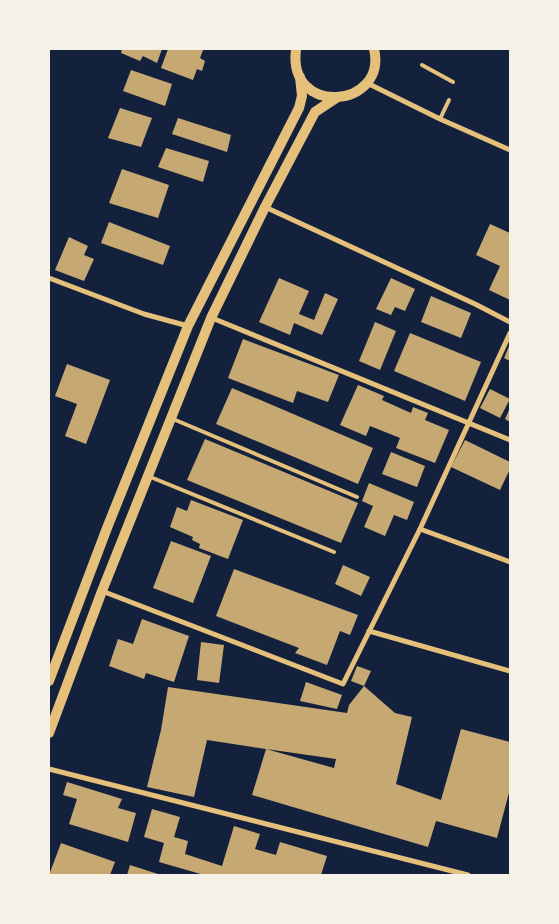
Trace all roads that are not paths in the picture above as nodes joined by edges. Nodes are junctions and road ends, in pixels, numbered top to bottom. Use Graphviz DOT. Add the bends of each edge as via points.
graph roads {
  1 [pos="296,49"];
  2 [pos="374,49"];
  3 [pos="422,65"];
  4 [pos="300,77"];
  5 [pos="453,82"];
  6 [pos="366,83"];
  7 [pos="336,98"];
  8 [pos="449,100"];
  9 [pos="440,119"];
  10 [pos="510,150"];
  11 [pos="265,207"];
  12 [pos="49,278"];
  13 [pos="211,318"];
  14 [pos="510,322"];
  15 [pos="188,326"];
  16 [pos="510,333"];
  17 [pos="170,418"];
  18 [pos="469,422"];
  19 [pos="510,440"];
  20 [pos="148,476"];
  21 [pos="357,498"];
  22 [pos="420,529"];
  23 [pos="334,552"];
  24 [pos="510,562"];
  25 [pos="102,591"];
  26 [pos="369,631"];
  27 [pos="510,671"];
  28 [pos="49,681"];
  29 [pos="49,734"];
  30 [pos="49,769"];
  31 [pos="468,875"];
  1 -- 4 [label="main road"];
  2 -- 6 [label="main road" via="375,64"];
  3 -- 5 [label="lane"];
  4 -- 7 [label="main road" via="315,93"];
  4 -- 15 [label="main road" via="302,96 299,108"];
  6 -- 7 [label="main road" via="353,94"];
  6 -- 9 [label="street"];
  7 -- 11 [label="main road" via="315,112"];
  8 -- 9 [label="lane"];
  9 -- 10 [label="street"];
  11 -- 13 [label="main road"];
  11 -- 14 [label="street"];
  12 -- 15 [label="street" via="144,314"];
  13 -- 17 [label="main road"];
  13 -- 18 [label="street"];
  15 -- 28 [label="main road"];
  16 -- 18 [label="street"];
  17 -- 20 [label="main road"];
  17 -- 21 [label="lane"];
  18 -- 19 [label="street"];
  18 -- 22 [label="street"];
  20 -- 23 [label="lane"];
  20 -- 25 [label="main road"];
  22 -- 24 [label="street"];
  22 -- 26 [label="street"];
  25 -- 26 [label="street" via="343,684"];
  25 -- 29 [label="main road"];
  26 -- 27 [label="street"];
  30 -- 31 [label="street"];
}
